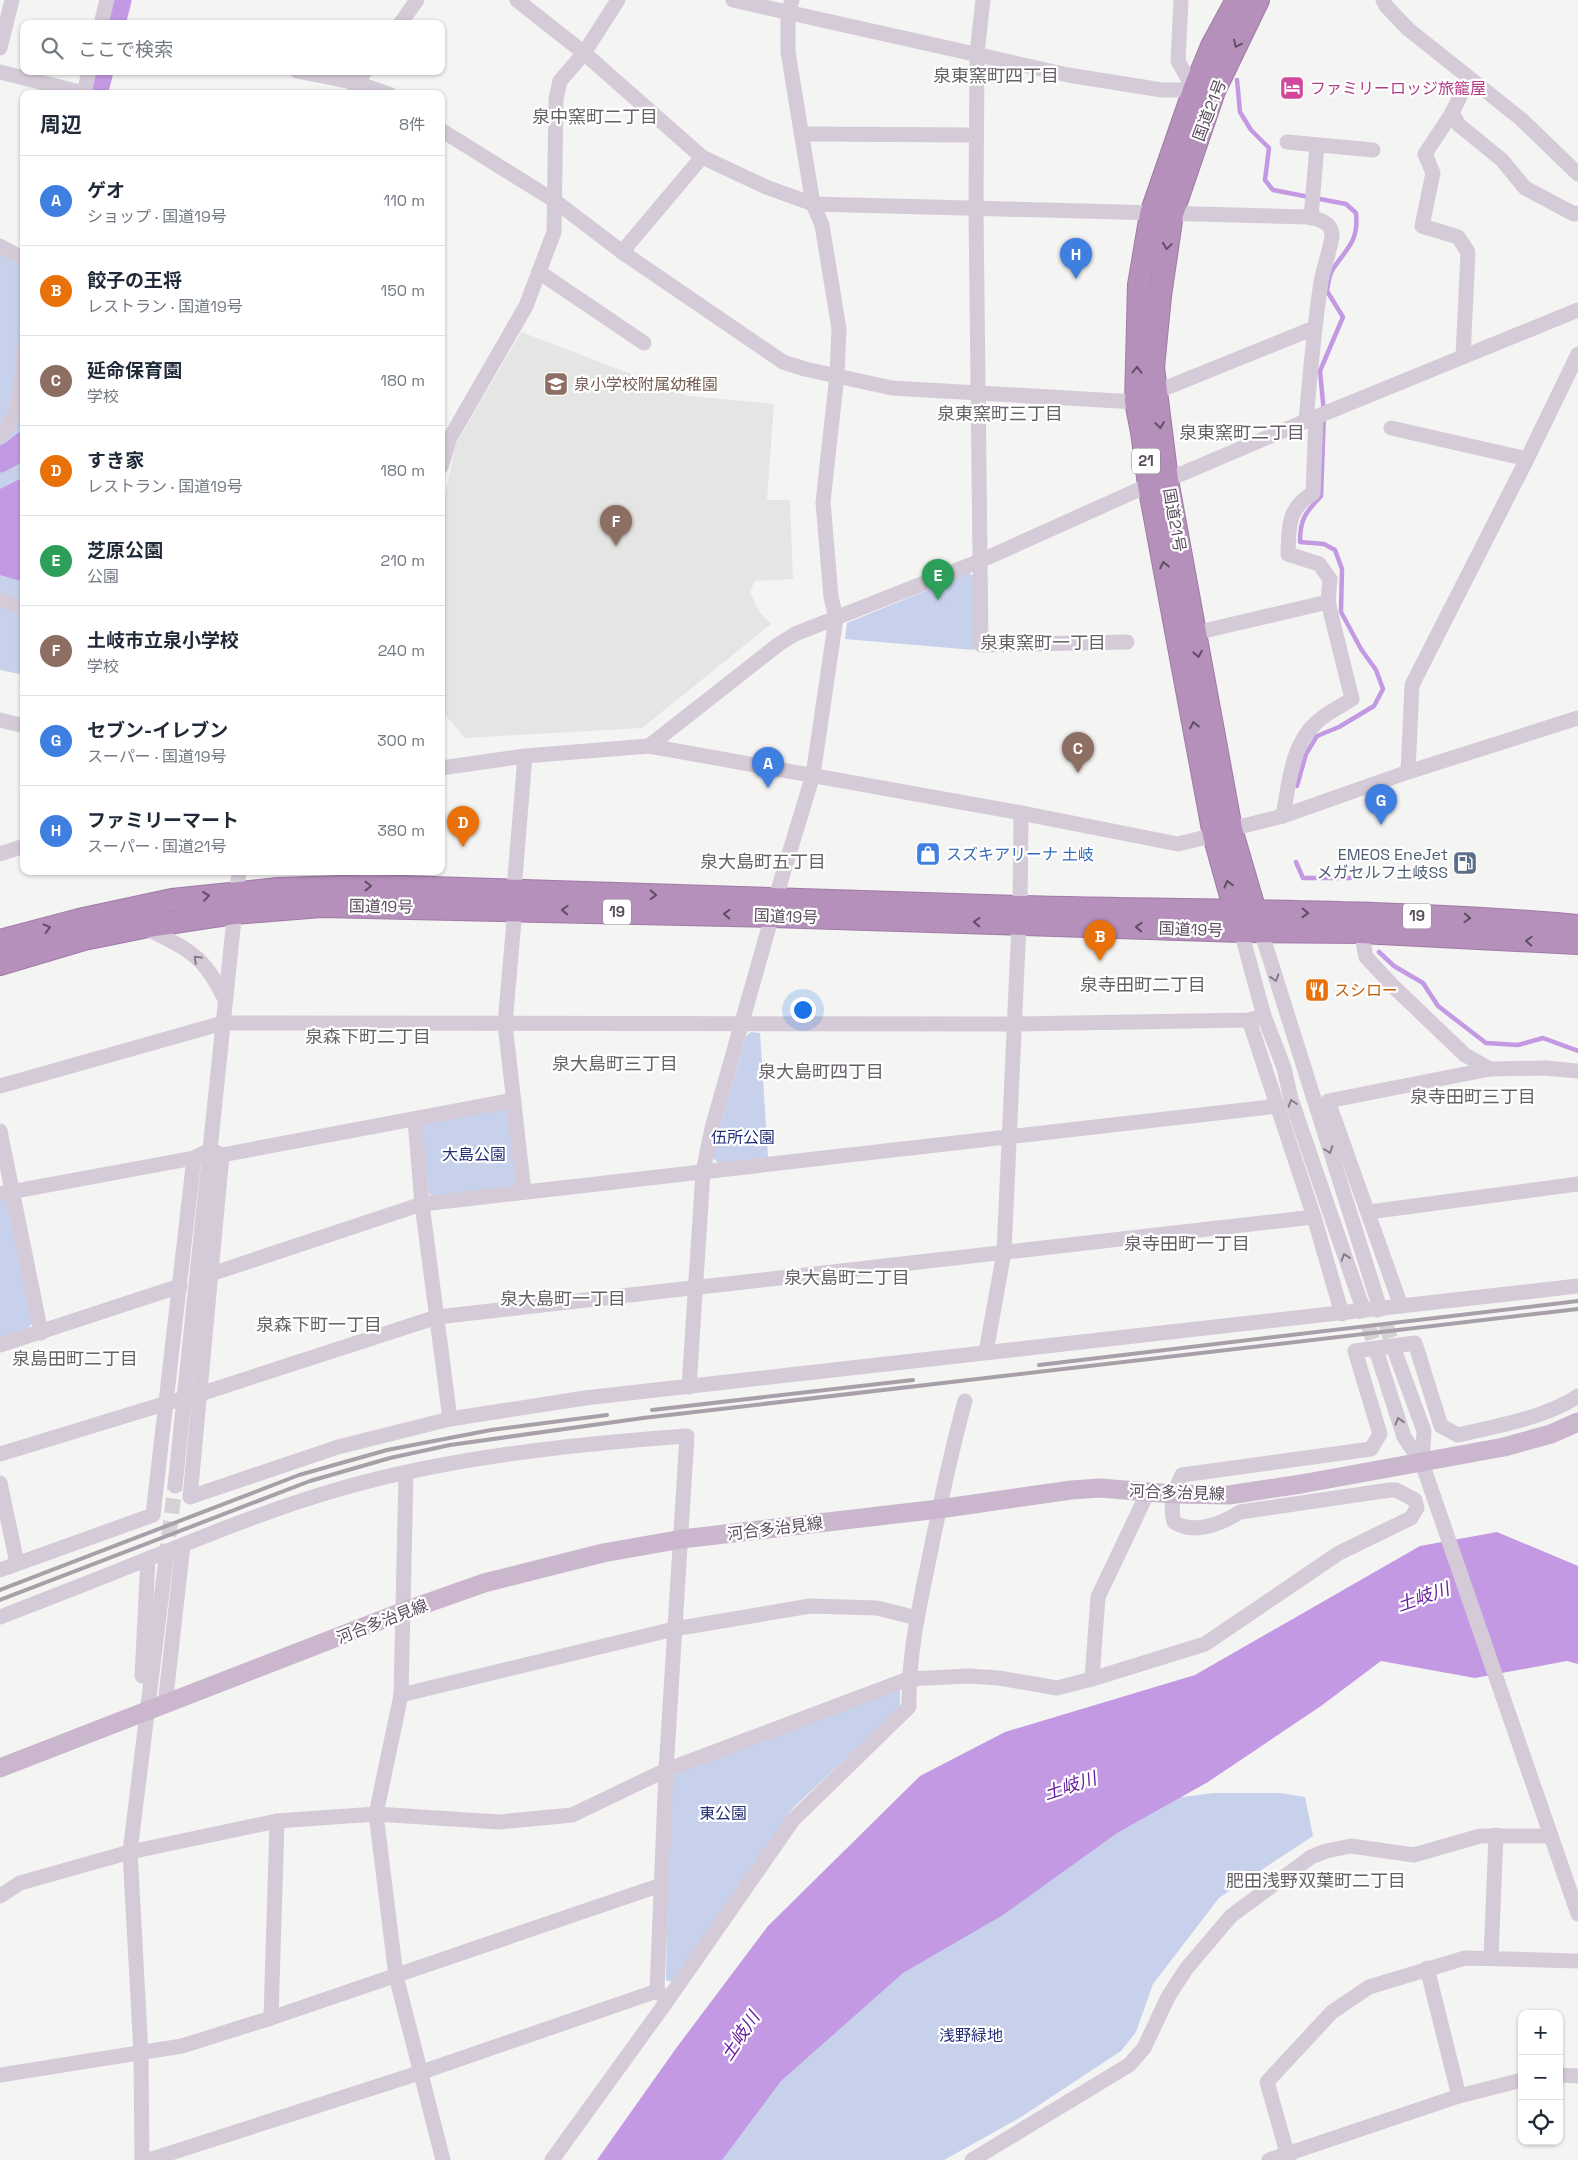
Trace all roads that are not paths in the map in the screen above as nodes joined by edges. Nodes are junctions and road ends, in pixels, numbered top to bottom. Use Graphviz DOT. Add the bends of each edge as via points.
graph roads {
  1 [pos="12,0"];
  2 [pos="107,0"];
  3 [pos="417,0"];
  4 [pos="517,0"];
  5 [pos="618,0"];
  6 [pos="733,0"];
  7 [pos="983,0"];
  8 [pos="1181,0"];
  9 [pos="1237,0"];
  10 [pos="1258,0"];
  11 [pos="1383,0"];
  12 [pos="790,7"];
  13 [pos="102,20"];
  14 [pos="403,20"];
  15 [pos="0,48"];
  16 [pos="584,52"];
  17 [pos="977,53"];
  18 [pos="0,72"];
  19 [pos="88,75"];
  20 [pos="320,75"];
  21 [pos="1469,78"];
  22 [pos="359,82"];
  23 [pos="72,90"];
  24 [pos="85,90"];
  25 [pos="379,90"];
  26 [pos="1194,90"];
  27 [pos="1452,113"];
  28 [pos="445,132"];
  29 [pos="801,134"];
  30 [pos="976,135"];
  31 [pos="1287,142"];
  32 [pos="1317,145"];
  33 [pos="1373,150"];
  34 [pos="702,157"];
  35 [pos="1578,174"];
  36 [pos="555,201"];
  37 [pos="813,204"];
  38 [pos="976,209"];
  39 [pos="1311,212"];
  40 [pos="1578,213"];
  41 [pos="1161,214"];
  42 [pos="0,246"];
  43 [pos="622,252"];
  44 [pos="20,257"];
  45 [pos="539,272"];
  46 [pos="1578,310"];
  47 [pos="1314,328"];
  48 [pos="644,343"];
  49 [pos="1578,354"];
  50 [pos="1463,357"];
  51 [pos="837,375"];
  52 [pos="20,387"];
  53 [pos="978,393"];
  54 [pos="1146,397"];
  55 [pos="1311,419"];
  56 [pos="1391,428"];
  57 [pos="0,436"];
  58 [pos="445,454"];
  59 [pos="1527,459"];
  60 [pos="1158,483"];
  61 [pos="980,561"];
  62 [pos="0,600"];
  63 [pos="1328,602"];
  64 [pos="20,607"];
  65 [pos="836,618"];
  66 [pos="1208,630"];
  67 [pos="1127,642"];
  68 [pos="1578,718"];
  69 [pos="0,720"];
  70 [pos="20,725"];
  71 [pos="649,746"];
  72 [pos="525,756"];
  73 [pos="445,767"];
  74 [pos="1408,772"];
  75 [pos="813,775"];
  76 [pos="1021,813"];
  77 [pos="1283,816"];
  78 [pos="1222,832"];
  79 [pos="20,847"];
  80 [pos="0,854"];
  81 [pos="237,892"];
  82 [pos="514,900"];
  83 [pos="774,908"];
  84 [pos="1020,915"];
  85 [pos="1248,921"];
  86 [pos="1578,926"];
  87 [pos="143,927"];
  88 [pos="1361,932"];
  89 [pos="0,941"];
  90 [pos="1578,943"];
  91 [pos="0,964"];
  92 [pos="225,999"];
  93 [pos="1264,1016"];
  94 [pos="1249,1020"];
  95 [pos="223,1023"];
  96 [pos="741,1023"];
  97 [pos="505,1024"];
  98 [pos="1014,1024"];
  99 [pos="1490,1069"];
  100 [pos="1578,1072"];
  101 [pos="0,1086"];
  102 [pos="514,1100"];
  103 [pos="1320,1100"];
  104 [pos="1278,1106"];
  105 [pos="414,1120"];
  106 [pos="0,1131"];
  107 [pos="1009,1136"];
  108 [pos="216,1152"];
  109 [pos="194,1158"];
  110 [pos="703,1172"];
  111 [pos="1578,1184"];
  112 [pos="6,1192"];
  113 [pos="524,1192"];
  114 [pos="422,1204"];
  115 [pos="1369,1212"];
  116 [pos="1314,1217"];
  117 [pos="1004,1252"];
  118 [pos="211,1274"];
  119 [pos="180,1286"];
  120 [pos="1578,1286"];
  121 [pos="695,1287"];
  122 [pos="1378,1302"];
  123 [pos="1360,1303"];
  124 [pos="1401,1306"];
  125 [pos="1342,1314"];
  126 [pos="437,1317"];
  127 [pos="40,1332"];
  128 [pos="0,1345"];
  129 [pos="986,1352"];
  130 [pos="1395,1352"];
  131 [pos="1377,1353"];
  132 [pos="689,1387"];
  133 [pos="200,1394"];
  134 [pos="1578,1396"];
  135 [pos="183,1399"];
  136 [pos="965,1401"];
  137 [pos="167,1403"];
  138 [pos="450,1419"];
  139 [pos="1578,1422"];
  140 [pos="0,1454"];
  141 [pos="1422,1463"];
  142 [pos="406,1473"];
  143 [pos="0,1483"];
  144 [pos="175,1486"];
  145 [pos="1148,1492"];
  146 [pos="1173,1494"];
  147 [pos="939,1509"];
  148 [pos="682,1539"];
  149 [pos="183,1545"];
  150 [pos="148,1559"];
  151 [pos="166,1559"];
  152 [pos="17,1563"];
  153 [pos="0,1570"];
  154 [pos="402,1612"];
  155 [pos="0,1617"];
  156 [pos="917,1618"];
  157 [pos="674,1630"];
  158 [pos="908,1678"];
  159 [pos="1092,1679"];
  160 [pos="401,1695"];
  161 [pos="165,1705"];
  162 [pos="143,1713"];
  163 [pos="0,1768"];
  164 [pos="666,1770"];
  165 [pos="376,1814"];
  166 [pos="277,1821"];
  167 [pos="1549,1832"];
  168 [pos="1496,1835"];
  169 [pos="130,1852"];
  170 [pos="661,1885"];
  171 [pos="0,1896"];
  172 [pos="1578,1914"];
  173 [pos="1491,1958"];
  174 [pos="1578,1961"];
  175 [pos="1426,1968"];
  176 [pos="396,1976"];
  177 [pos="662,1996"];
  178 [pos="271,2018"];
  179 [pos="141,2053"];
  180 [pos="422,2072"];
  181 [pos="0,2075"];
  182 [pos="1563,2075"];
  183 [pos="1578,2076"];
  184 [pos="1518,2081"];
  185 [pos="1459,2096"];
  186 [pos="1288,2157"];
  187 [pos="142,2160"];
  188 [pos="149,2160"];
  189 [pos="443,2160"];
  190 [pos="552,2160"];
  191 [pos="972,2160"];
  192 [pos="1269,2160"];
  1 -- 15 [label="street"];
  2 -- 13 [label="street"];
  3 -- 14 [label="street"];
  4 -- 16 [label="street"];
  5 -- 16 [label="street"];
  6 -- 12 [label="street"];
  7 -- 17 [label="street"];
  8 -- 26 [label="street" via="1178,61"];
  9 -- 26 [label="highway, 国道21号 / 21" via="1212,46"];
  10 -- 41 [label="highway, 国道21号 / 21, one-way"];
  11 -- 21 [label="street" via="1408,29"];
  12 -- 17 [label="street"];
  12 -- 29 [label="street" via="788,52"];
  16 -- 34 [label="street"];
  16 -- 36 [label="street" via="560,81 556,99"];
  17 -- 26 [label="street" via="1068,75 1162,90"];
  17 -- 30 [label="street"];
  18 -- 23 [label="street"];
  19 -- 24 [label="street"];
  20 -- 22 [label="street"];
  21 -- 27 [label="street"];
  21 -- 35 [label="street" via="1521,120"];
  22 -- 25 [label="street"];
  26 -- 41 [label="highway, 国道21号 / 21"];
  27 -- 40 [label="street" via="1459,125 1502,160 1525,188 1574,214"];
  27 -- 50 [label="street" via="1425,154 1433,173 1422,226 1458,237 1468,252"];
  28 -- 36 [label="street"];
  29 -- 30 [label="street"];
  29 -- 37 [label="street"];
  30 -- 38 [label="street"];
  31 -- 32 [label="street"];
  32 -- 33 [label="street"];
  32 -- 39 [label="street"];
  34 -- 37 [label="street" via="766,187"];
  34 -- 43 [label="street"];
  36 -- 43 [label="street"];
  36 -- 45 [label="street" via="554,232"];
  37 -- 38 [label="street"];
  37 -- 51 [label="street" via="822,225 839,329"];
  38 -- 41 [label="street"];
  38 -- 53 [label="street"];
  39 -- 41 [label="street"];
  39 -- 47 [label="street" via="1330,226 1332,234"];
  41 -- 54 [label="highway, 国道21号 / 21" via="1139,285"];
  42 -- 44 [label="street"];
  43 -- 51 [label="street" via="783,362"];
  45 -- 48 [label="street"];
  45 -- 58 [label="street" via="526,306 450,438"];
  46 -- 50 [label="street"];
  47 -- 54 [label="street"];
  47 -- 55 [label="street"];
  49 -- 59 [label="street"];
  50 -- 55 [label="street"];
  51 -- 53 [label="street" via="892,388"];
  51 -- 65 [label="street" via="823,502 830,597"];
  52 -- 57 [label="street" via="18,406"];
  53 -- 54 [label="street"];
  53 -- 61 [label="street"];
  54 -- 60 [label="highway, 国道21号 / 21"];
  55 -- 60 [label="street"];
  55 -- 63 [label="street" via="1313,493 1293,511 1288,554 1319,564 1330,579"];
  56 -- 59 [label="street"];
  59 -- 74 [label="street" via="1412,685"];
  60 -- 61 [label="street"];
  60 -- 78 [label="highway, 国道21号 / 21"];
  61 -- 65 [label="street"];
  61 -- 67 [label="street" via="981,646"];
  62 -- 64 [label="street"];
  63 -- 66 [label="street"];
  63 -- 77 [label="street" via="1352,699 1316,723 1300,743"];
  65 -- 71 [label="street" via="779,644"];
  65 -- 75 [label="street"];
  68 -- 74 [label="street"];
  69 -- 70 [label="street"];
  71 -- 72 [label="street"];
  71 -- 75 [label="street"];
  72 -- 73 [label="street"];
  72 -- 82 [label="street"];
  74 -- 77 [label="street"];
  75 -- 76 [label="street"];
  75 -- 83 [label="street"];
  76 -- 78 [label="street" via="1178,844"];
  76 -- 84 [label="street"];
  77 -- 78 [label="street"];
  78 -- 85 [label="highway, 国道21号 / 21"];
  79 -- 80 [label="street"];
  81 -- 82 [label="highway, 国道19号 / 19" via="321,906"];
  81 -- 87 [label="highway, 国道19号 / 19"];
  89 -- 81 [label="highway, 国道19号 / 19, one-way" via="172,900"];
  81 -- 92 [label="street"];
  82 -- 83 [label="highway, 国道19号 / 19"];
  82 -- 97 [label="street"];
  83 -- 84 [label="highway, 国道19号 / 19"];
  83 -- 96 [label="street"];
  84 -- 85 [label="highway, 国道19号 / 19"];
  84 -- 98 [label="street"];
  85 -- 86 [label="highway, 国道19号 / 19, one-way" via="1501,919"];
  85 -- 88 [label="highway, 国道19号 / 19"];
  85 -- 93 [label="street"];
  85 -- 103 [label="street, one-way"];
  87 -- 91 [label="highway, 国道19号 / 19" via="84,939"];
  92 -- 87 [label="street, one-way" via="196,957"];
  90 -- 88 [label="highway, 国道19号 / 19, one-way"];
  88 -- 99 [label="street" via="1366,957 1394,988 1465,1055"];
  92 -- 95 [label="street"];
  93 -- 94 [label="street"];
  123 -- 93 [label="street, one-way"];
  94 -- 98 [label="street"];
  94 -- 104 [label="street"];
  95 -- 97 [label="street"];
  95 -- 101 [label="street"];
  95 -- 108 [label="street"];
  96 -- 97 [label="street"];
  96 -- 98 [label="street"];
  96 -- 110 [label="street"];
  97 -- 102 [label="street"];
  98 -- 107 [label="street"];
  99 -- 100 [label="street" via="1545,1068"];
  99 -- 103 [label="street"];
  102 -- 105 [label="street"];
  102 -- 113 [label="street"];
  103 -- 115 [label="street"];
  103 -- 122 [label="street, one-way"];
  104 -- 107 [label="street"];
  104 -- 116 [label="street"];
  105 -- 108 [label="street"];
  105 -- 114 [label="street"];
  106 -- 112 [label="street"];
  107 -- 110 [label="street"];
  107 -- 117 [label="street"];
  108 -- 109 [label="street"];
  108 -- 118 [label="street"];
  108 -- 135 [label="street"];
  109 -- 112 [label="street"];
  109 -- 119 [label="street"];
  110 -- 113 [label="street"];
  110 -- 121 [label="street"];
  111 -- 115 [label="street"];
  112 -- 127 [label="street"];
  113 -- 114 [label="street"];
  114 -- 118 [label="street"];
  114 -- 126 [label="street"];
  115 -- 124 [label="street"];
  116 -- 117 [label="street"];
  116 -- 125 [label="street"];
  117 -- 121 [label="street"];
  117 -- 129 [label="street"];
  118 -- 133 [label="street"];
  119 -- 127 [label="street"];
  119 -- 137 [label="street"];
  120 -- 124 [label="street"];
  121 -- 126 [label="street"];
  121 -- 132 [label="street"];
  124 -- 125 [label="street"];
  125 -- 129 [label="street"];
  126 -- 133 [label="street"];
  126 -- 138 [label="street"];
  127 -- 128 [label="street"];
  129 -- 132 [label="street"];
  130 -- 141 [label="street" via="1424,1431"];
  141 -- 131 [label="street, one-way" via="1404,1436"];
  132 -- 138 [label="street" via="585,1398"];
  133 -- 135 [label="street, bridge"];
  133 -- 138 [label="street" via="190,1497 338,1447"];
  134 -- 146 [label="street" via="1516,1421 1458,1435 1441,1426 1415,1343 1355,1351 1380,1434 1370,1449 1182,1475"];
  135 -- 137 [label="street, bridge"];
  135 -- 144 [label="street"];
  136 -- 147 [label="street"];
  137 -- 140 [label="street"];
  137 -- 152 [label="street" via="153,1515"];
  139 -- 141 [label="main road, 河合多治見線" via="1551,1434 1504,1447"];
  141 -- 146 [label="main road, 河合多治見線" via="1228,1495"];
  141 -- 167 [label="street"];
  142 -- 148 [label="street" via="592,1443 687,1436"];
  142 -- 149 [label="street" via="282,1507"];
  142 -- 154 [label="street"];
  143 -- 152 [label="street"];
  145 -- 146 [label="main road, 河合多治見線"];
  145 -- 147 [label="main road, 河合多治見線" via="1100,1488 1072,1490"];
  145 -- 159 [label="street" via="1098,1597"];
  146 -- 159 [label="street" via="1174,1522 1194,1528 1223,1522 1240,1512 1390,1490 1415,1500 1417,1508 1411,1518 1340,1553 1205,1644"];
  147 -- 148 [label="main road, 河合多治見線"];
  147 -- 156 [label="street"];
  148 -- 154 [label="main road, 河合多治見線" via="541,1568"];
  148 -- 157 [label="street"];
  149 -- 150 [label="street"];
  149 -- 161 [label="street"];
  150 -- 155 [label="street"];
  150 -- 162 [label="street"];
  151 -- 162 [label="street"];
  152 -- 153 [label="street"];
  154 -- 160 [label="street"];
  154 -- 161 [label="main road, 河合多治見線"];
  156 -- 157 [label="street" via="877,1608 810,1606"];
  156 -- 158 [label="street"];
  157 -- 160 [label="street"];
  157 -- 164 [label="street"];
  158 -- 159 [label="street" via="999,1678 1057,1688"];
  158 -- 164 [label="street"];
  158 -- 177 [label="street" via="909,1707 793,1820"];
  160 -- 165 [label="street"];
  161 -- 162 [label="main road, 河合多治見線"];
  162 -- 163 [label="main road, 河合多治見線"];
  162 -- 169 [label="street"];
  164 -- 165 [label="street" via="572,1815 499,1822"];
  164 -- 170 [label="street"];
  165 -- 166 [label="street"];
  165 -- 176 [label="street"];
  166 -- 169 [label="street"];
  166 -- 178 [label="street"];
  167 -- 168 [label="street"];
  167 -- 172 [label="street"];
  168 -- 173 [label="street"];
  168 -- 191 [label="street" via="1480,1836 1414,1855 1351,1846 1311,1857 1231,1916 1186,1969 1168,1997 1144,2048 1129,2065"];
  169 -- 171 [label="street" via="20,1883"];
  169 -- 179 [label="street"];
  170 -- 176 [label="street"];
  170 -- 177 [label="street"];
  173 -- 174 [label="street"];
  173 -- 175 [label="street" via="1465,1958"];
  175 -- 185 [label="street"];
  175 -- 186 [label="street" via="1369,1987 1332,2012 1267,2082"];
  176 -- 178 [label="street"];
  176 -- 180 [label="street"];
  177 -- 180 [label="street"];
  177 -- 190 [label="street"];
  178 -- 179 [label="street" via="182,2046"];
  179 -- 181 [label="street"];
  179 -- 187 [label="street"];
  180 -- 188 [label="street"];
  180 -- 189 [label="street"];
  182 -- 183 [label="street"];
  184 -- 185 [label="street"];
  185 -- 186 [label="street"];
  186 -- 192 [label="street"];
}
